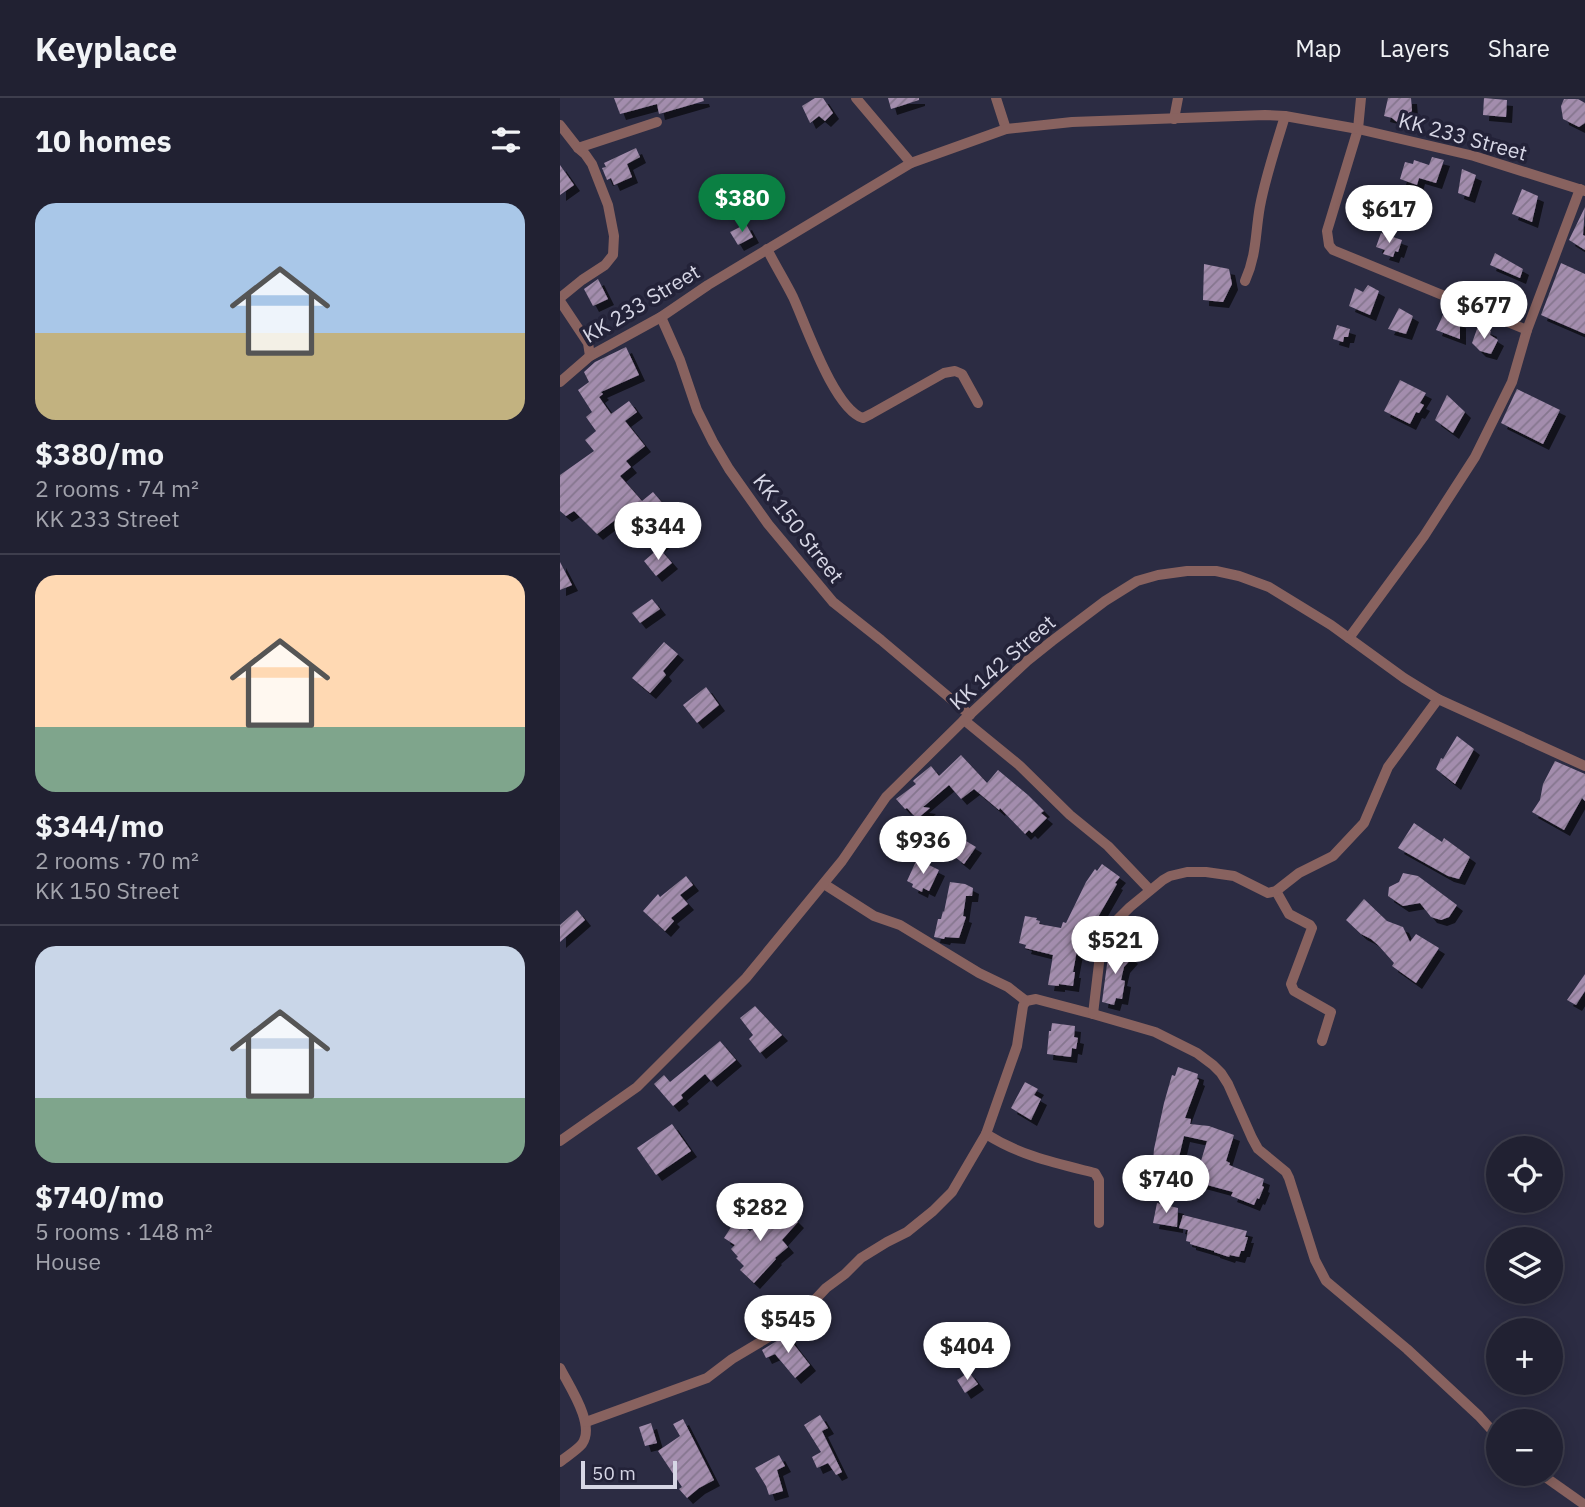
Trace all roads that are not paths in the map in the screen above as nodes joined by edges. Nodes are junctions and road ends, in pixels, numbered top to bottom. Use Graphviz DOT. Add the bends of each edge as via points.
graph roads {
  1 [pos="856,98"];
  2 [pos="996,98"];
  3 [pos="1178,98"];
  4 [pos="1361,98"];
  5 [pos="1285,116"];
  6 [pos="1174,119"];
  7 [pos="657,122"];
  8 [pos="560,125"];
  9 [pos="1006,129"];
  10 [pos="1358,129"];
  11 [pos="578,148"];
  12 [pos="911,163"];
  13 [pos="1583,190"];
  14 [pos="767,249"];
  15 [pos="1245,281"];
  16 [pos="560,300"];
  17 [pos="661,317"];
  18 [pos="1527,330"];
  19 [pos="590,356"];
  20 [pos="560,383"];
  21 [pos="978,403"];
  22 [pos="1349,638"];
  23 [pos="1438,699"];
  24 [pos="967,718"];
  25 [pos="1585,765"];
  26 [pos="824,884"];
  27 [pos="1150,890"];
  28 [pos="1276,891"];
  29 [pos="1026,1002"];
  30 [pos="1093,1014"];
  31 [pos="1322,1041"];
  32 [pos="986,1134"];
  33 [pos="560,1142"];
  34 [pos="1099,1223"];
  35 [pos="560,1368"];
  36 [pos="586,1422"];
  37 [pos="1486,1424"];
  38 [pos="560,1462"];
  39 [pos="1558,1486"];
  40 [pos="1585,1505"];
  1 -- 12 [label="street"];
  2 -- 9 [label="street"];
  3 -- 6 [label="street"];
  4 -- 10 [label="street"];
  5 -- 6 [label="street, KK 233 Street"];
  5 -- 10 [label="street, KK 233 Street"];
  5 -- 15 [label="street" via="1270,162 1255,252"];
  6 -- 9 [label="street, KK 233 Street"];
  7 -- 11 [label="street"];
  8 -- 11 [label="street"];
  9 -- 12 [label="street, KK 233 Street"];
  10 -- 13 [label="street, KK 233 Street" via="1474,156"];
  10 -- 18 [label="street" via="1327,231 1329,246"];
  11 -- 16 [label="street" via="592,164 608,205 614,255"];
  12 -- 14 [label="street, KK 233 Street"];
  13 -- 18 [label="street"];
  14 -- 17 [label="street, KK 233 Street"];
  14 -- 21 [label="street" via="827,375 856,416 863,418 955,371 962,374"];
  16 -- 19 [label="street" via="588,343"];
  17 -- 19 [label="street, KK 233 Street"];
  17 -- 24 [label="street, KK 150 Street" via="713,442 768,524 833,602"];
  18 -- 22 [label="street" via="1512,382 1475,457"];
  19 -- 20 [label="street, KK 233 Street"];
  22 -- 23 [label="street, KK 142 Street"];
  22 -- 24 [label="street, KK 142 Street" via="1269,587 1239,576 1187,570 1158,575 1105,601 1027,662"];
  23 -- 25 [label="street, KK 142 Street"];
  23 -- 28 [label="street" via="1388,767 1364,824 1333,856"];
  24 -- 26 [label="street, KK 142 Street" via="886,797"];
  24 -- 27 [label="street, KK 150 Street"];
  26 -- 29 [label="street" via="1008,987"];
  26 -- 33 [label="street, KK 142 Street" via="746,978 637,1087"];
  27 -- 28 [label="street" via="1170,876 1206,872 1234,876 1265,892"];
  27 -- 30 [label="street" via="1111,926 1100,955"];
  28 -- 31 [label="street" via="1289,914 1312,928 1291,984 1294,991 1331,1012"];
  29 -- 30 [label="street" via="1036,999"];
  29 -- 32 [label="street" via="1017,1045"];
  30 -- 37 [label="street" via="1155,1032 1213,1065 1228,1084 1258,1149 1286,1172 1326,1281"];
  32 -- 34 [label="street" via="1023,1154 1095,1173"];
  32 -- 36 [label="street" via="952,1192 933,1211 861,1258 782,1329 707,1378"];
  35 -- 36 [label="street"];
  36 -- 38 [label="street" via="582,1444"];
  39 -- 40 [label="street"];
}
